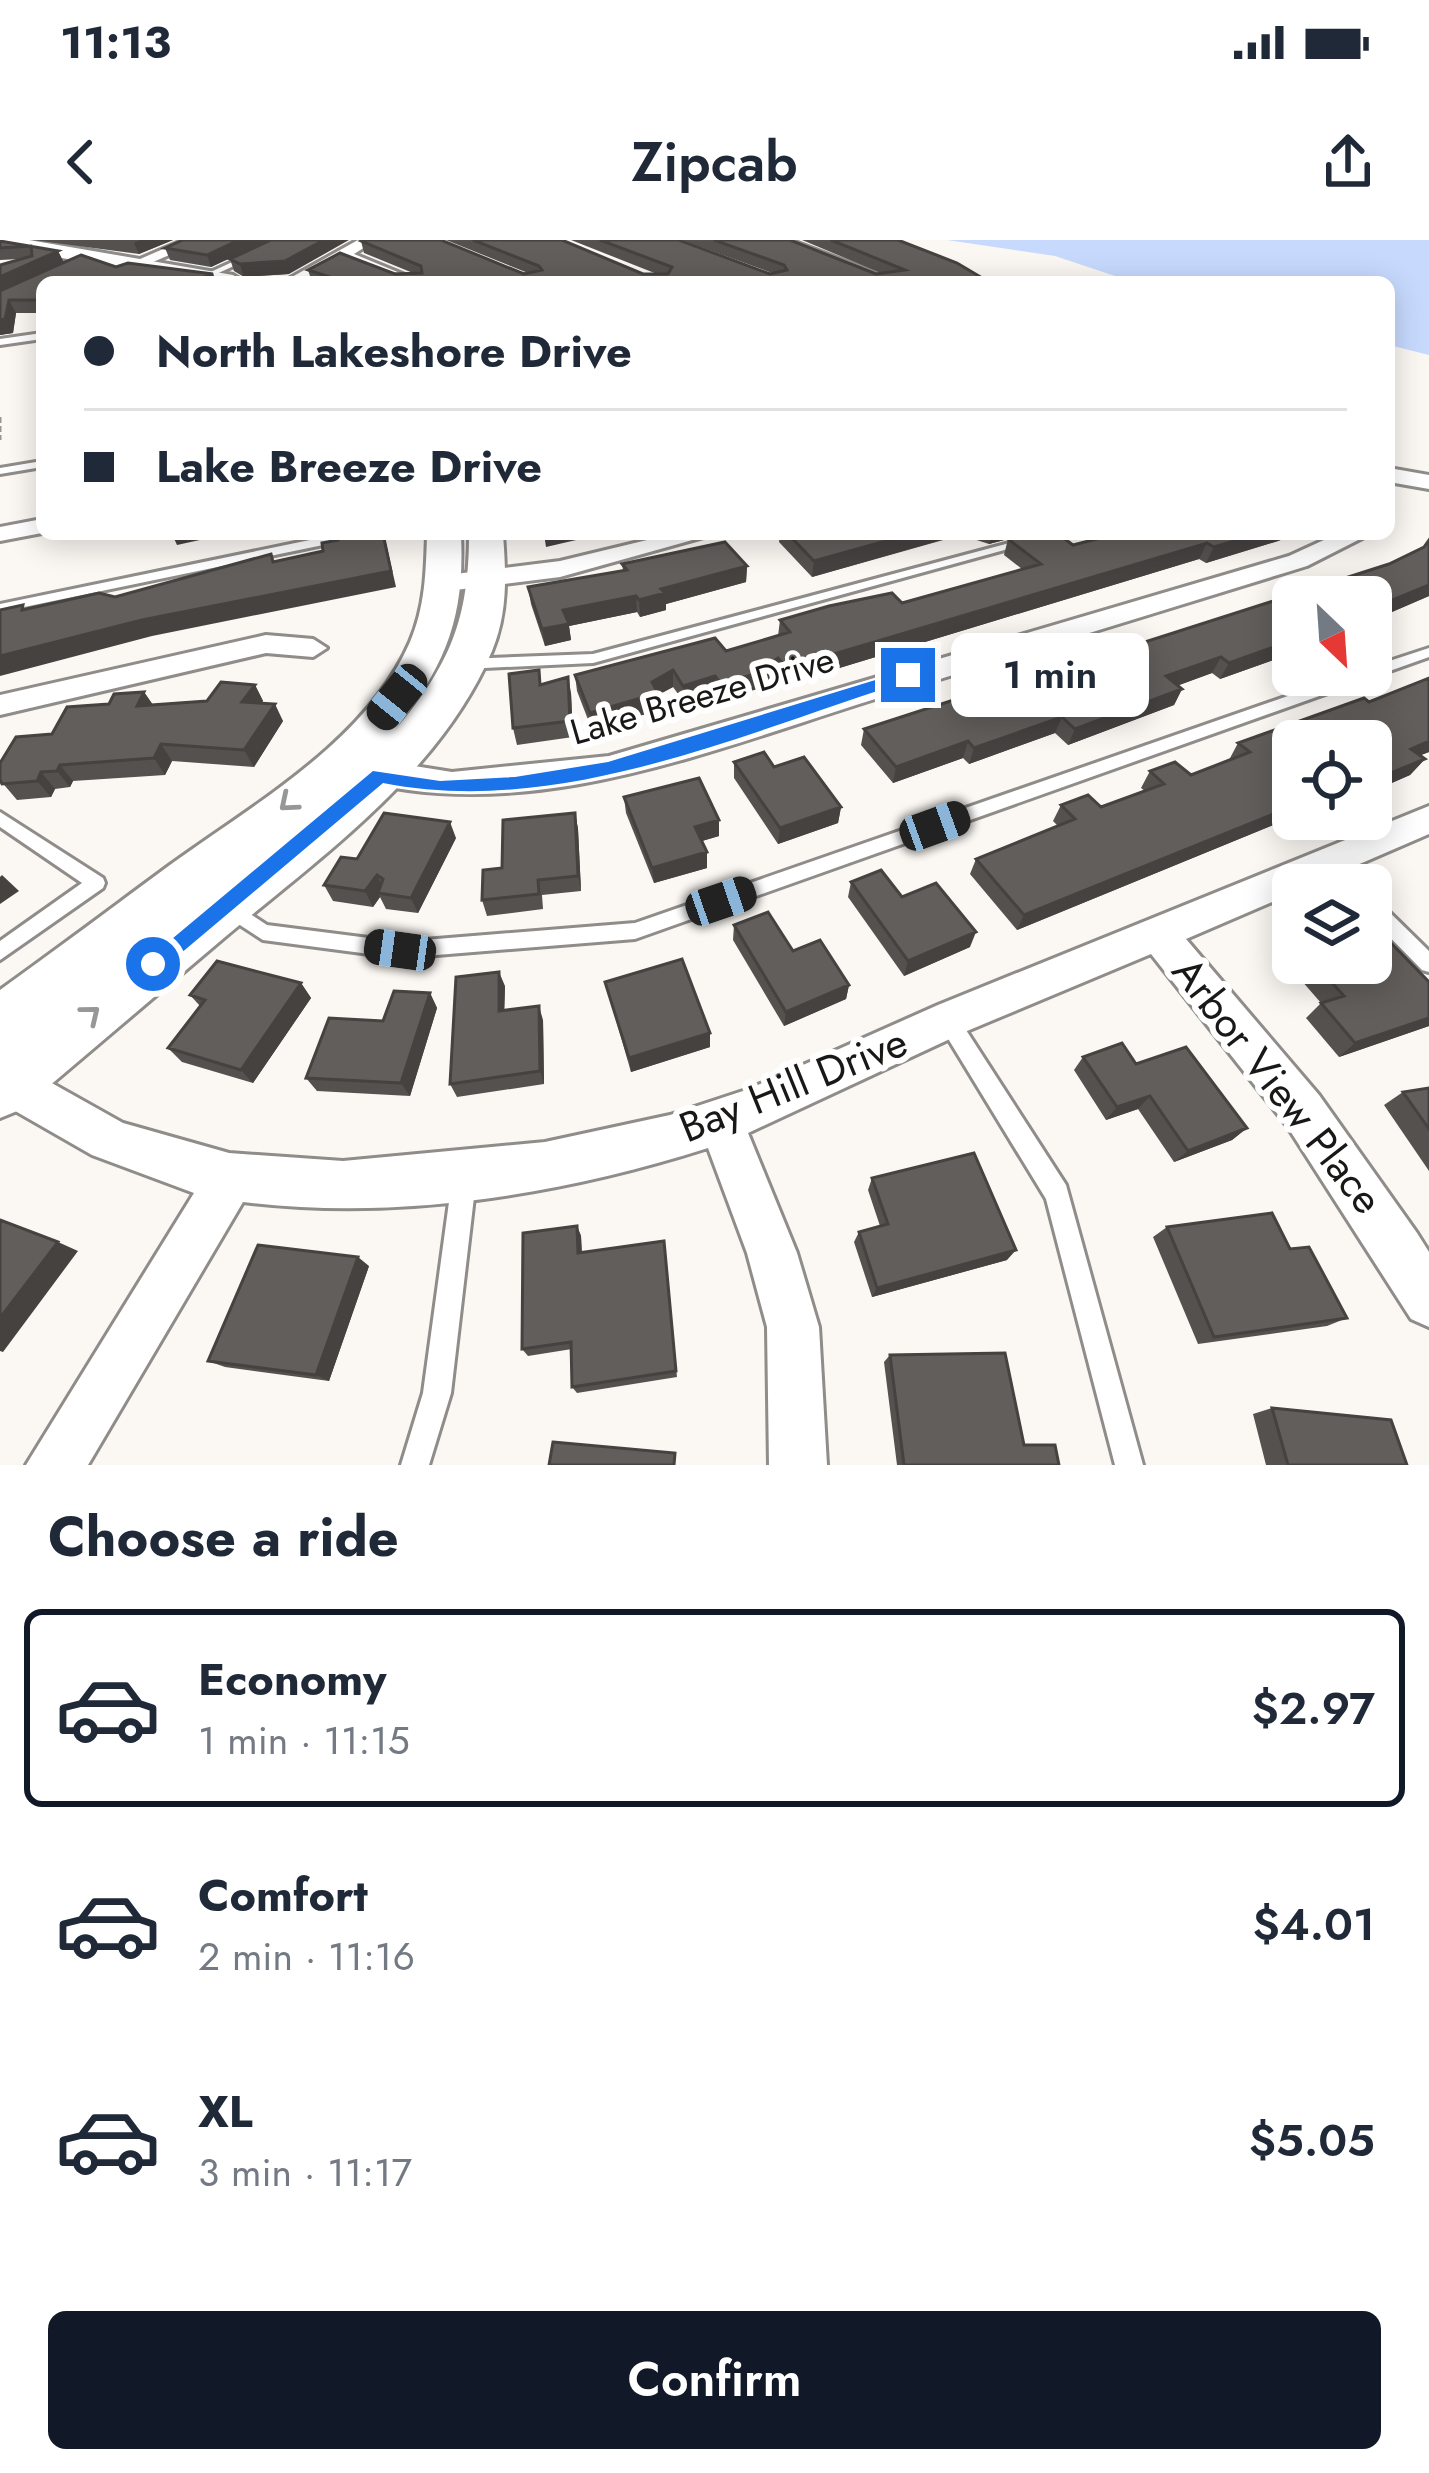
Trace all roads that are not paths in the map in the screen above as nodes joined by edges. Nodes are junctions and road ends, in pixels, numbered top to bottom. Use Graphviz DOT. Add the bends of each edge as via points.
graph roads {
  1 [pos="197,240"];
  2 [pos="286,240"];
  3 [pos="369,240"];
  4 [pos="777,240"];
  5 [pos="6,244"];
  6 [pos="345,256"];
  7 [pos="149,275"];
  8 [pos="206,276"];
  9 [pos="303,276"];
  10 [pos="398,276"];
  11 [pos="872,276"];
  12 [pos="36,337"];
  13 [pos="0,342"];
  14 [pos="36,465"];
  15 [pos="0,472"];
  16 [pos="1395,479"];
  17 [pos="1429,482"];
  18 [pos="36,527"];
  19 [pos="0,534"];
  20 [pos="328,540"];
  21 [pos="450,540"];
  22 [pos="678,540"];
  23 [pos="1035,540"];
  24 [pos="1345,540"];
  25 [pos="474,565"];
  26 [pos="0,608"];
  27 [pos="313,648"];
  28 [pos="1429,652"];
  29 [pos="464,664"];
  30 [pos="1392,665"];
  31 [pos="1304,696"];
  32 [pos="0,704"];
  33 [pos="357,769"];
  34 [pos="0,818"];
  35 [pos="1429,819"];
  36 [pos="1355,864"];
  37 [pos="1272,896"];
  38 [pos="225,906"];
  39 [pos="1392,927"];
  40 [pos="1158,934"];
  41 [pos="0,952"];
  42 [pos="1429,964"];
  43 [pos="948,1021"];
  44 [pos="0,1024"];
  45 [pos="3,1081"];
  46 [pos="721,1122"];
  47 [pos="464,1175"];
  48 [pos="231,1178"];
  49 [pos="1429,1301"];
  50 [pos="55,1465"];
  51 [pos="416,1465"];
  52 [pos="799,1465"];
  53 [pos="1129,1465"];
  1 -- 7 [label="street"];
  2 -- 8 [label="lane"];
  3 -- 6 [label="street"];
  4 -- 11 [label="street"];
  5 -- 7 [label="main road"];
  6 -- 9 [label="street"];
  6 -- 10 [label="street"];
  12 -- 13 [label="lane"];
  14 -- 15 [label="lane"];
  16 -- 17 [label="street"];
  18 -- 19 [label="street"];
  20 -- 26 [label="lane"];
  21 -- 25 [label="main road"];
  22 -- 25 [label="street" via="560,569"];
  23 -- 29 [label="lane" via="593,658"];
  24 -- 33 [label="street, Lake Breeze Drive" via="1298,561 609,768 440,788"];
  25 -- 29 [label="main road" via="485,611"];
  25 -- 33 [label="main road" via="376,722"];
  27 -- 32 [label="street" via="266,644"];
  28 -- 30 [label="lane"];
  29 -- 33 [label="main road" via="428,720"];
  31 -- 38 [label="lane" via="635,931 400,950 263,932"];
  33 -- 38 [label="main road"];
  33 -- 44 [label="main road, one-way"];
  34 -- 41 [label="lane" via="95,883"];
  35 -- 36 [label="street, Bay Hill Drive"];
  37 -- 40 [label="street, Bay Hill Drive"];
  45 -- 38 [label="main road, one-way"];
  39 -- 42 [label="lane"];
  40 -- 43 [label="street, Bay Hill Drive"];
  40 -- 49 [label="street, Arbor View Place" via="1303,1103 1383,1216"];
  43 -- 46 [label="street, Bay Hill Drive"];
  43 -- 53 [label="lane" via="1057,1194"];
  45 -- 48 [label="street, Bay Hill Drive" via="95,1136"];
  46 -- 47 [label="street, Bay Hill Drive"];
  46 -- 52 [label="street" via="793,1327"];
  47 -- 48 [label="street, Bay Hill Drive"];
  47 -- 51 [label="lane" via="437,1394"];
  48 -- 50 [label="street"];
}
